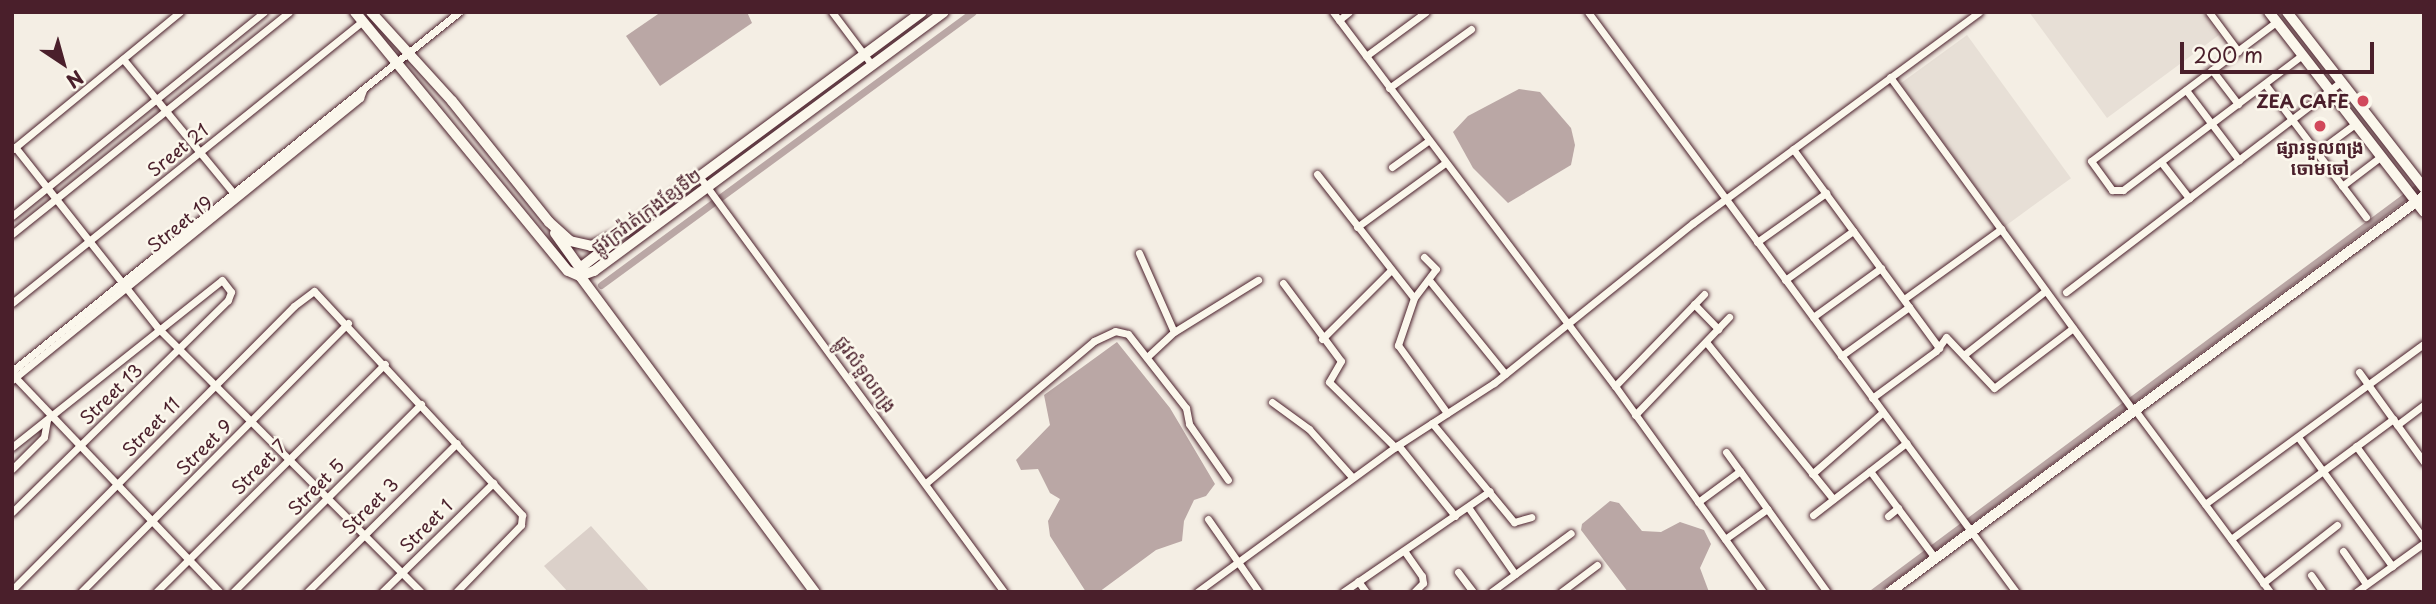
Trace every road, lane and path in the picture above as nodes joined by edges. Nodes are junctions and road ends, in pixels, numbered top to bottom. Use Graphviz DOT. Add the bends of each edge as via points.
graph roads {
  1 [pos="180,12"];
  2 [pos="264,12"];
  3 [pos="289,12"];
  4 [pos="459,12"];
  5 [pos="832,12"];
  6 [pos="922,12"];
  7 [pos="944,12"];
  8 [pos="1333,12"];
  9 [pos="1349,12"];
  10 [pos="1426,12"];
  11 [pos="1588,12"];
  12 [pos="1979,12"];
  13 [pos="2287,12"];
  14 [pos="2212,14"];
  15 [pos="363,15"];
  16 [pos="2272,17"];
  17 [pos="1339,20"];
  18 [pos="1471,29"];
  19 [pos="2238,51"];
  20 [pos="864,54"];
  21 [pos="2302,55"];
  22 [pos="1366,56"];
  23 [pos="403,58"];
  24 [pos="123,60"];
  25 [pos="872,65"];
  26 [pos="2212,70"];
  27 [pos="1890,78"];
  28 [pos="2341,82"];
  29 [pos="2265,84"];
  30 [pos="1389,88"];
  31 [pos="2186,90"];
  32 [pos="2329,91"];
  33 [pos="156,99"];
  34 [pos="2238,104"];
  35 [pos="166,112"];
  36 [pos="2292,120"];
  37 [pos="2211,124"];
  38 [pos="2355,124"];
  39 [pos="1428,141"];
  40 [pos="13,148"];
  41 [pos="1793,149"];
  42 [pos="200,152"];
  43 [pos="2317,152"];
  44 [pos="2381,157"];
  45 [pos="2239,160"];
  46 [pos="2161,162"];
  47 [pos="1445,163"];
  48 [pos="1392,167"];
  49 [pos="1317,174"];
  50 [pos="699,176"];
  51 [pos="2342,186"];
  52 [pos="47,188"];
  53 [pos="2417,191"];
  54 [pos="711,192"];
  55 [pos="1826,193"];
  56 [pos="235,195"];
  57 [pos="2189,198"];
  58 [pos="1726,199"];
  59 [pos="57,201"];
  60 [pos="2424,212"];
  61 [pos="12,216"];
  62 [pos="2366,217"];
  63 [pos="549,222"];
  64 [pos="1357,227"];
  65 [pos="2001,229"];
  66 [pos="626,230"];
  67 [pos="1853,231"];
  68 [pos="12,233"];
  69 [pos="89,241"];
  70 [pos="1757,242"];
  71 [pos="1139,253"];
  72 [pos="1424,257"];
  73 [pos="1881,268"];
  74 [pos="1391,270"];
  75 [pos="580,272"];
  76 [pos="1429,279"];
  77 [pos="1258,280"];
  78 [pos="1784,280"];
  79 [pos="1283,283"];
  80 [pos="124,285"];
  81 [pos="2045,291"];
  82 [pos="2066,292"];
  83 [pos="1704,295"];
  84 [pos="1414,298"];
  85 [pos="1904,299"];
  86 [pos="12,303"];
  87 [pos="1694,304"];
  88 [pos="1909,307"];
  89 [pos="1729,317"];
  90 [pos="1812,317"];
  91 [pos="348,323"];
  92 [pos="1567,324"];
  93 [pos="158,328"];
  94 [pos="2073,328"];
  95 [pos="1718,329"];
  96 [pos="1174,332"];
  97 [pos="1322,339"];
  98 [pos="1706,342"];
  99 [pos="2424,344"];
  100 [pos="1938,348"];
  101 [pos="180,350"];
  102 [pos="1965,354"];
  103 [pos="1841,356"];
  104 [pos="1147,357"];
  105 [pos="385,364"];
  106 [pos="2359,372"];
  107 [pos="1505,374"];
  108 [pos="13,375"];
  109 [pos="215,384"];
  110 [pos="1615,386"];
  111 [pos="2369,386"];
  112 [pos="1872,398"];
  113 [pos="1272,402"];
  114 [pos="421,404"];
  115 [pos="2424,405"];
  116 [pos="2131,408"];
  117 [pos="1883,412"];
  118 [pos="1447,413"];
  119 [pos="1635,415"];
  120 [pos="48,419"];
  121 [pos="252,422"];
  122 [pos="1432,422"];
  123 [pos="2395,422"];
  124 [pos="2298,437"];
  125 [pos="457,443"];
  126 [pos="1906,443"];
  127 [pos="1396,446"];
  128 [pos="2356,446"];
  129 [pos="12,447"];
  130 [pos="78,447"];
  131 [pos="1726,452"];
  132 [pos="12,456"];
  133 [pos="289,459"];
  134 [pos="2424,462"];
  135 [pos="15,466"];
  136 [pos="1740,471"];
  137 [pos="1870,471"];
  138 [pos="2323,471"];
  139 [pos="1812,474"];
  140 [pos="1352,477"];
  141 [pos="1228,480"];
  142 [pos="492,483"];
  143 [pos="926,483"];
  144 [pos="116,486"];
  145 [pos="1490,491"];
  146 [pos="328,498"];
  147 [pos="1833,499"];
  148 [pos="1698,502"];
  149 [pos="2205,504"];
  150 [pos="1468,507"];
  151 [pos="1767,509"];
  152 [pos="1898,509"];
  153 [pos="12,512"];
  154 [pos="1813,515"];
  155 [pos="1455,516"];
  156 [pos="1888,516"];
  157 [pos="1531,517"];
  158 [pos="1209,519"];
  159 [pos="152,523"];
  160 [pos="2337,525"];
  161 [pos="1968,527"];
  162 [pos="1571,533"];
  163 [pos="364,534"];
  164 [pos="1725,539"];
  165 [pos="2231,539"];
  166 [pos="2424,541"];
  167 [pos="2343,551"];
  168 [pos="1405,552"];
  169 [pos="1933,556"];
  170 [pos="188,560"];
  171 [pos="1237,562"];
  172 [pos="1597,565"];
  173 [pos="2392,566"];
  174 [pos="402,572"];
  175 [pos="1458,572"];
  176 [pos="1515,575"];
  177 [pos="2311,575"];
  178 [pos="1358,581"];
  179 [pos="2263,583"];
  180 [pos="2366,584"];
  181 [pos="12,590"];
  182 [pos="82,592"];
  183 [pos="156,592"];
  184 [pos="220,592"];
  185 [pos="233,592"];
  186 [pos="307,592"];
  187 [pos="382,592"];
  188 [pos="421,592"];
  189 [pos="456,592"];
  190 [pos="815,592"];
  191 [pos="1004,592"];
  192 [pos="1197,592"];
  193 [pos="1259,592"];
  194 [pos="1343,592"];
  195 [pos="1366,592"];
  196 [pos="1414,592"];
  197 [pos="1473,592"];
  198 [pos="1491,592"];
  199 [pos="1561,592"];
  200 [pos="1763,592"];
  201 [pos="1827,592"];
  202 [pos="1890,592"];
  203 [pos="2016,592"];
  204 [pos="2270,592"];
  205 [pos="2323,592"];
  206 [pos="2356,592"];
  1 -- 24 [label="street"];
  2 -- 33 [label="street"];
  3 -- 35 [label="street"];
  4 -- 23 [label="street, Street 19"];
  5 -- 20 [label="street"];
  6 -- 20 [label="main road, ផ្លូវក្រវ៉ាត់ក្រុងខ្សែទី២"];
  7 -- 25 [label="main road, ផ្លូវក្រវ៉ាត់ក្រុងខ្សែទី២"];
  8 -- 17 [label="street"];
  9 -- 17 [label="street"];
  10 -- 22 [label="street"];
  11 -- 58 [label="street"];
  12 -- 27 [label="street"];
  13 -- 28 [label="main road"];
  14 -- 19 [label="street"];
  15 -- 23 [label="main road, ផ្លូវក្រវ៉ាត់ក្រុងខ្សែទី២"];
  15 -- 42 [label="street, Sreet 21"];
  16 -- 19 [label="street"];
  16 -- 21 [label="main road"];
  17 -- 22 [label="street"];
  18 -- 30 [label="street"];
  19 -- 26 [label="street"];
  20 -- 25 [label="street"];
  20 -- 50 [label="main road, ផ្លូវក្រវ៉ាត់ក្រុងខ្សែទី២"];
  21 -- 29 [label="street"];
  21 -- 32 [label="main road"];
  22 -- 30 [label="street"];
  23 -- 56 [label="street, Street 19" via="363,90 360,98"];
  23 -- 63 [label="main road, ផ្លូវក្រវ៉ាត់ក្រុងខ្សែទី២" via="452,101"];
  23 -- 75 [label="main road, ផ្លូវក្រវ៉ាត់ក្រុងខ្សែទី២" via="568,271"];
  24 -- 33 [label="street"];
  24 -- 40 [label="street"];
  25 -- 54 [label="main road, ផ្លូវក្រវ៉ាត់ក្រុងខ្សែទី២"];
  26 -- 31 [label="street"];
  26 -- 34 [label="street"];
  27 -- 41 [label="street"];
  27 -- 65 [label="street"];
  28 -- 32 [label="street"];
  28 -- 53 [label="main road"];
  29 -- 34 [label="street"];
  29 -- 36 [label="street"];
  30 -- 39 [label="street"];
  31 -- 37 [label="street"];
  31 -- 46 [label="street" via="2091,161 2116,192"];
  32 -- 36 [label="street"];
  32 -- 38 [label="main road"];
  33 -- 35 [label="street"];
  33 -- 52 [label="street"];
  34 -- 37 [label="street"];
  35 -- 42 [label="street"];
  35 -- 59 [label="street"];
  36 -- 43 [label="street"];
  36 -- 45 [label="street"];
  37 -- 45 [label="street"];
  37 -- 46 [label="street"];
  38 -- 43 [label="street"];
  38 -- 44 [label="main road"];
  39 -- 47 [label="street"];
  39 -- 48 [label="street"];
  40 -- 52 [label="street"];
  41 -- 55 [label="street"];
  41 -- 58 [label="street"];
  42 -- 56 [label="street"];
  42 -- 69 [label="street, Sreet 21"];
  43 -- 51 [label="street"];
  44 -- 51 [label="street"];
  44 -- 53 [label="main road"];
  45 -- 57 [label="street"];
  46 -- 57 [label="street"];
  47 -- 64 [label="street"];
  47 -- 92 [label="street"];
  49 -- 64 [label="street"];
  50 -- 54 [label="street, ផ្លូវលំទួលពង្រ"];
  50 -- 66 [label="main road, ផ្លូវក្រវ៉ាត់ក្រុងខ្សែទី២"];
  51 -- 62 [label="street"];
  52 -- 59 [label="street"];
  52 -- 61 [label="street"];
  53 -- 60 [label="main road"];
  53 -- 116 [label="street"];
  54 -- 75 [label="main road, ផ្លូវក្រវ៉ាត់ក្រុងខ្សែទី២" via="594,271"];
  54 -- 143 [label="street, ផ្លូវលំទួលពង្រ"];
  55 -- 67 [label="street"];
  55 -- 70 [label="street"];
  56 -- 80 [label="street, Street 19"];
  57 -- 82 [label="street"];
  58 -- 70 [label="street"];
  58 -- 92 [label="street"];
  59 -- 68 [label="street"];
  59 -- 69 [label="street"];
  63 -- 66 [label="main road, ផ្លូវក្រវ៉ាត់ក្រុងខ្សែទី២" via="570,242 584,245 600,244"];
  63 -- 75 [label="main road"];
  64 -- 74 [label="street"];
  65 -- 81 [label="street"];
  65 -- 85 [label="street"];
  66 -- 75 [label="main road"];
  67 -- 73 [label="street"];
  67 -- 78 [label="street"];
  69 -- 80 [label="street"];
  69 -- 86 [label="street, Sreet 21"];
  70 -- 78 [label="street"];
  71 -- 96 [label="street"];
  72 -- 76 [label="street" via="1436,267"];
  73 -- 85 [label="street"];
  73 -- 90 [label="street"];
  74 -- 84 [label="street"];
  74 -- 97 [label="street"];
  75 -- 190 [label="street"];
  76 -- 84 [label="street"];
  76 -- 107 [label="street"];
  77 -- 96 [label="street"];
  78 -- 90 [label="street"];
  79 -- 97 [label="street"];
  80 -- 93 [label="street"];
  80 -- 108 [label="street, Street 19"];
  81 -- 94 [label="street"];
  81 -- 102 [label="street"];
  83 -- 87 [label="street"];
  84 -- 118 [label="street" via="1398,345"];
  85 -- 88 [label="street"];
  87 -- 95 [label="street"];
  87 -- 110 [label="street"];
  88 -- 100 [label="street"];
  88 -- 103 [label="street"];
  89 -- 95 [label="street"];
  90 -- 103 [label="street"];
  91 -- 105 [label="street"];
  91 -- 109 [label="street, Street 11" via="314,291"];
  91 -- 121 [label="street, Street 9"];
  92 -- 107 [label="street"];
  92 -- 110 [label="street"];
  93 -- 101 [label="street"];
  93 -- 101 [label="street, Street 13" via="220,281 230,296"];
  93 -- 120 [label="street"];
  94 -- 102 [label="street" via="1994,388"];
  94 -- 116 [label="street"];
  95 -- 98 [label="street"];
  96 -- 104 [label="street"];
  97 -- 127 [label="street" via="1341,362 1329,382"];
  98 -- 119 [label="street"];
  98 -- 139 [label="street"];
  99 -- 111 [label="street"];
  100 -- 102 [label="street" via="1946,337"];
  100 -- 112 [label="street"];
  101 -- 109 [label="street"];
  101 -- 130 [label="street, Street 13"];
  103 -- 112 [label="street"];
  104 -- 141 [label="street" via="1186,408 1189,424"];
  104 -- 143 [label="street" via="1128,334 1115,331 1094,341"];
  105 -- 114 [label="street"];
  105 -- 133 [label="street, Street 7"];
  106 -- 111 [label="street"];
  107 -- 118 [label="street"];
  108 -- 120 [label="street"];
  109 -- 121 [label="street"];
  109 -- 144 [label="street, Street 11"];
  110 -- 119 [label="street"];
  111 -- 123 [label="street"];
  111 -- 124 [label="street"];
  112 -- 117 [label="street"];
  113 -- 140 [label="street" via="1309,429"];
  114 -- 125 [label="street"];
  114 -- 146 [label="street, Street 5"];
  115 -- 123 [label="street"];
  116 -- 149 [label="street"];
  116 -- 161 [label="street"];
  117 -- 126 [label="street"];
  117 -- 139 [label="street"];
  118 -- 122 [label="street"];
  119 -- 148 [label="street"];
  120 -- 129 [label="street"];
  120 -- 130 [label="street"];
  120 -- 135 [label="street" via="44,437"];
  121 -- 133 [label="street"];
  121 -- 159 [label="street, Street 9"];
  122 -- 127 [label="street"];
  122 -- 145 [label="street"];
  123 -- 128 [label="street"];
  123 -- 134 [label="street"];
  124 -- 138 [label="street"];
  124 -- 149 [label="street"];
  125 -- 142 [label="street"];
  125 -- 163 [label="street, Street 3"];
  126 -- 137 [label="street"];
  126 -- 161 [label="street"];
  127 -- 140 [label="street"];
  127 -- 155 [label="street"];
  128 -- 138 [label="street"];
  128 -- 166 [label="street"];
  130 -- 144 [label="street"];
  130 -- 153 [label="street, Street 13"];
  131 -- 136 [label="street"];
  132 -- 135 [label="street"];
  133 -- 146 [label="street"];
  133 -- 170 [label="street, Street 7"];
  136 -- 148 [label="street"];
  136 -- 151 [label="street"];
  137 -- 147 [label="street"];
  137 -- 152 [label="street"];
  138 -- 165 [label="street"];
  138 -- 173 [label="street"];
  139 -- 147 [label="street"];
  140 -- 171 [label="street"];
  142 -- 174 [label="street, Street 1"];
  142 -- 189 [label="street" via="523,520"];
  143 -- 191 [label="street, ផ្លូវលំទួលពង្រ"];
  144 -- 159 [label="street"];
  144 -- 181 [label="street, Street 11"];
  145 -- 150 [label="street"];
  145 -- 157 [label="street" via="1514,522 1521,524"];
  146 -- 163 [label="street"];
  146 -- 185 [label="street, Street 5"];
  147 -- 154 [label="street"];
  148 -- 164 [label="street"];
  149 -- 165 [label="street"];
  150 -- 155 [label="street"];
  150 -- 176 [label="street"];
  151 -- 164 [label="street"];
  151 -- 201 [label="street"];
  152 -- 156 [label="street"];
  152 -- 169 [label="street"];
  155 -- 168 [label="street"];
  158 -- 171 [label="street"];
  159 -- 170 [label="street"];
  159 -- 182 [label="street, Street 9"];
  160 -- 179 [label="street"];
  161 -- 169 [label="street"];
  161 -- 203 [label="street"];
  162 -- 176 [label="street"];
  163 -- 174 [label="street"];
  163 -- 186 [label="street, Street 3"];
  164 -- 200 [label="street"];
  165 -- 179 [label="street"];
  166 -- 173 [label="street"];
  167 -- 180 [label="street"];
  168 -- 178 [label="street" via="1396,553"];
  168 -- 196 [label="street" via="1422,576 1423,583"];
  169 -- 202 [label="street"];
  170 -- 183 [label="street, Street 7"];
  170 -- 184 [label="street"];
  171 -- 192 [label="street"];
  171 -- 193 [label="street"];
  172 -- 199 [label="street"];
  173 -- 180 [label="street"];
  174 -- 187 [label="street, Street 1"];
  174 -- 188 [label="street"];
  175 -- 197 [label="street"];
  176 -- 198 [label="street"];
  177 -- 205 [label="street"];
  178 -- 194 [label="street"];
  178 -- 195 [label="street"];
  179 -- 204 [label="street"];
  180 -- 206 [label="street"];
}
